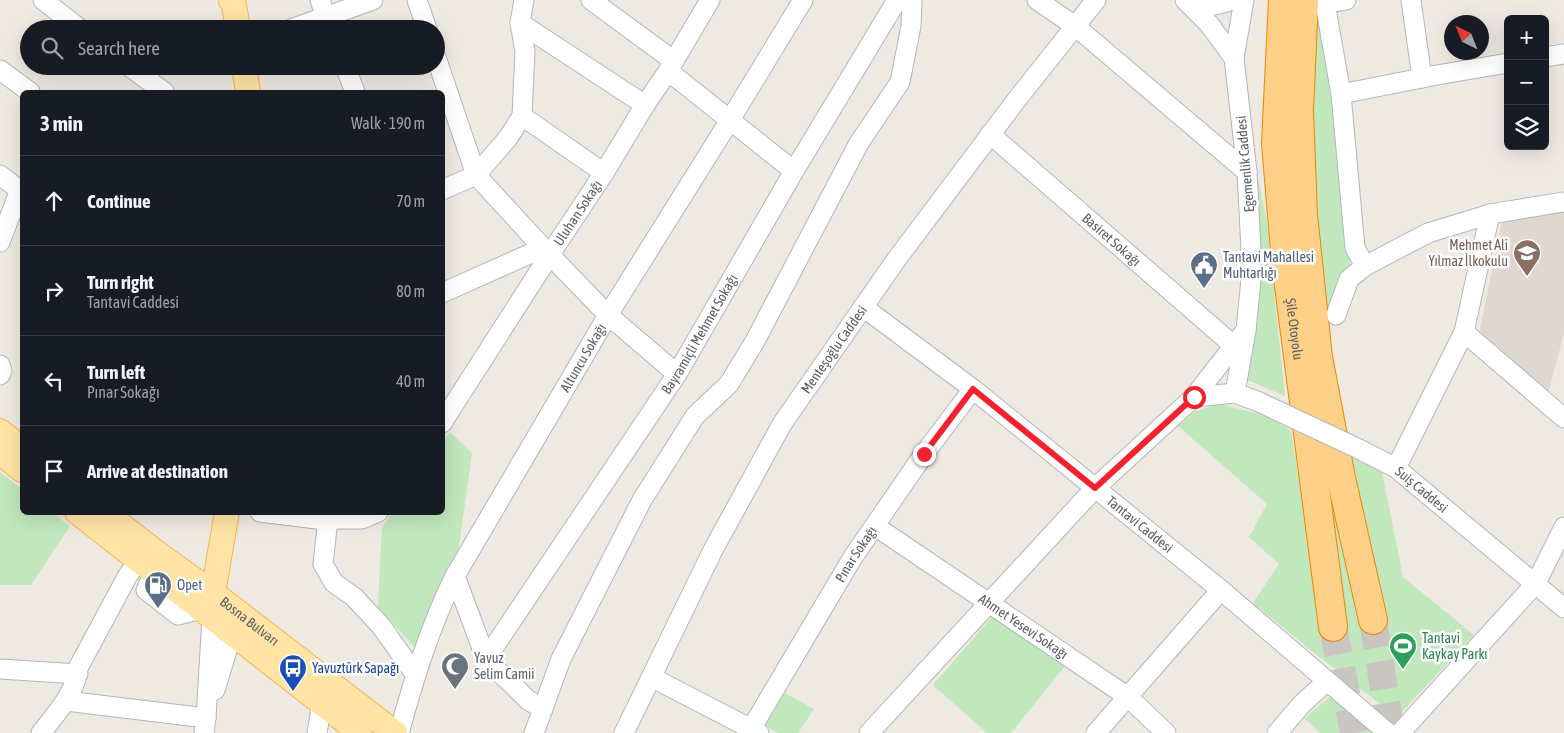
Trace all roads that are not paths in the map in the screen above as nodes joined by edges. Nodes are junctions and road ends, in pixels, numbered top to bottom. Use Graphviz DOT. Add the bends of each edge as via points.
graph roads {
  1 [pos="43,0"];
  2 [pos="231,0"];
  3 [pos="320,0"];
  4 [pos="373,0"];
  5 [pos="417,0"];
  6 [pos="524,0"];
  7 [pos="803,0"];
  8 [pos="897,0"];
  9 [pos="912,0"];
  10 [pos="1037,0"];
  11 [pos="1096,0"];
  12 [pos="1185,0"];
  13 [pos="1191,0"];
  14 [pos="1232,0"];
  15 [pos="1244,0"];
  16 [pos="1269,0"];
  17 [pos="1283,0"];
  18 [pos="1304,0"];
  19 [pos="1346,0"];
  20 [pos="1411,0"];
  21 [pos="707,1"];
  22 [pos="602,4"];
  23 [pos="69,20"];
  24 [pos="236,20"];
  25 [pos="327,20"];
  26 [pos="334,20"];
  27 [pos="424,20"];
  28 [pos="520,23"];
  29 [pos="1075,26"];
  30 [pos="1564,54"];
  31 [pos="1549,56"];
  32 [pos="1234,58"];
  33 [pos="1504,64"];
  34 [pos="671,66"];
  35 [pos="0,70"];
  36 [pos="141,75"];
  37 [pos="245,75"];
  38 [pos="348,75"];
  39 [pos="442,75"];
  40 [pos="1422,78"];
  41 [pos="27,90"];
  42 [pos="161,90"];
  43 [pos="248,90"];
  44 [pos="354,90"];
  45 [pos="1341,94"];
  46 [pos="645,105"];
  47 [pos="522,116"];
  48 [pos="730,120"];
  49 [pos="990,134"];
  50 [pos="1276,143"];
  51 [pos="794,171"];
  52 [pos="1247,172"];
  53 [pos="604,173"];
  54 [pos="0,175"];
  55 [pos="476,175"];
  56 [pos="445,189"];
  57 [pos="20,190"];
  58 [pos="20,193"];
  59 [pos="1564,202"];
  60 [pos="1490,214"];
  61 [pos="0,242"];
  62 [pos="546,252"];
  63 [pos="1365,266"];
  64 [pos="445,292"];
  65 [pos="863,307"];
  66 [pos="608,315"];
  67 [pos="1336,315"];
  68 [pos="1246,330"];
  69 [pos="1464,332"];
  70 [pos="1233,345"];
  71 [pos="0,365"];
  72 [pos="0,374"];
  73 [pos="677,374"];
  74 [pos="973,389"];
  75 [pos="1235,393"];
  76 [pos="1194,397"];
  77 [pos="445,418"];
  78 [pos="1564,418"];
  79 [pos="0,431"];
  80 [pos="20,447"];
  81 [pos="0,452"];
  82 [pos="20,468"];
  83 [pos="1396,468"];
  84 [pos="1095,488"];
  85 [pos="81,515"];
  86 [pos="226,515"];
  87 [pos="297,515"];
  88 [pos="372,515"];
  89 [pos="116,516"];
  90 [pos="321,517"];
  91 [pos="874,526"];
  92 [pos="1564,528"];
  93 [pos="154,573"];
  94 [pos="455,576"];
  95 [pos="1536,583"];
  96 [pos="1220,590"];
  97 [pos="990,603"];
  98 [pos="209,606"];
  99 [pos="1564,608"];
  100 [pos="1372,620"];
  101 [pos="1333,627"];
  102 [pos="236,636"];
  103 [pos="486,659"];
  104 [pos="0,669"];
  105 [pos="78,674"];
  106 [pos="415,674"];
  107 [pos="651,677"];
  108 [pos="1327,681"];
  109 [pos="1128,696"];
  110 [pos="66,701"];
  111 [pos="322,703"];
  112 [pos="543,709"];
  113 [pos="205,725"];
  114 [pos="755,731"];
  115 [pos="41,733"];
  116 [pos="317,733"];
  117 [pos="360,733"];
  118 [pos="394,733"];
  119 [pos="399,733"];
  120 [pos="534,733"];
  121 [pos="624,733"];
  122 [pos="869,733"];
  123 [pos="1096,733"];
  124 [pos="1166,733"];
  125 [pos="1277,733"];
  126 [pos="1388,733"];
  127 [pos="1400,733"];
  1 -- 23 [label="street"];
  2 -- 24 [label="main road"];
  3 -- 25 [label="street"];
  4 -- 26 [label="street"];
  5 -- 27 [label="street"];
  6 -- 28 [label="street"];
  7 -- 48 [label="street, Altuncu Sokağı"];
  8 -- 51 [label="street, Bayramiçli Mehmet Sokağı"];
  9 -- 112 [label="street" via="911,26 900,82 859,143 729,384 695,416 642,500 561,658"];
  10 -- 29 [label="street"];
  11 -- 29 [label="street, Menteşoğlu Caddesi"];
  12 -- 32 [label="street" via="1209,24"];
  13 -- 14 [label="street" via="1197,4 1213,5"];
  15 -- 32 [label="street, Egemenlik Caddesi"];
  16 -- 50 [label="highway"];
  17 -- 50 [label="highway, Şile Otoyolu"];
  18 -- 100 [label="highway, Şile Otoyolu" via="1299,112 1304,215 1318,357"];
  19 -- 45 [label="street" via="1325,3"];
  20 -- 40 [label="street"];
  21 -- 34 [label="street, Uluhan Sokağı"];
  22 -- 34 [label="street"];
  28 -- 46 [label="street"];
  28 -- 47 [label="street" via="525,52"];
  29 -- 49 [label="street, Menteşoğlu Caddesi"];
  29 -- 52 [label="street"];
  30 -- 31 [label="street"];
  32 -- 52 [label="street, Egemenlik Caddesi"];
  33 -- 40 [label="street"];
  34 -- 46 [label="street, Uluhan Sokağı"];
  34 -- 48 [label="street"];
  35 -- 41 [label="street"];
  36 -- 42 [label="street"];
  37 -- 43 [label="main road"];
  38 -- 44 [label="street"];
  39 -- 55 [label="street"];
  40 -- 45 [label="street"];
  45 -- 63 [label="street" via="1355,248"];
  46 -- 53 [label="street, Uluhan Sokağı"];
  47 -- 53 [label="street"];
  47 -- 55 [label="street"];
  48 -- 51 [label="street"];
  48 -- 66 [label="street, Altuncu Sokağı"];
  49 -- 65 [label="street, Menteşoğlu Caddesi"];
  49 -- 70 [label="street, Basiret Sokağı"];
  50 -- 101 [label="highway, Şile Otoyolu" via="1286,263"];
  51 -- 73 [label="street, Bayramiçli Mehmet Sokağı"];
  52 -- 68 [label="street, Egemenlik Caddesi" via="1252,269"];
  53 -- 62 [label="street, Uluhan Sokağı"];
  54 -- 57 [label="street"];
  55 -- 56 [label="street"];
  55 -- 62 [label="street"];
  58 -- 61 [label="street"];
  59 -- 60 [label="street"];
  60 -- 63 [label="street" via="1428,233"];
  60 -- 69 [label="street"];
  62 -- 64 [label="street"];
  62 -- 66 [label="street"];
  62 -- 77 [label="street, Uluhan Sokağı"];
  63 -- 67 [label="street" via="1349,279"];
  65 -- 74 [label="street, Tantavi Caddesi"];
  65 -- 107 [label="street, Menteşoğlu Caddesi" via="782,424 712,550"];
  66 -- 73 [label="street"];
  66 -- 94 [label="street, Altuncu Sokağı"];
  68 -- 70 [label="street"];
  68 -- 75 [label="street, Egemenlik Caddesi"];
  69 -- 78 [label="street"];
  69 -- 83 [label="street"];
  70 -- 76 [label="street"];
  71 -- 72 [label="street"];
  73 -- 103 [label="street, Bayramiçli Mehmet Sokağı"];
  74 -- 84 [label="street, Tantavi Caddesi"];
  74 -- 91 [label="street, Pınar Sokağı"];
  75 -- 76 [label="street"];
  75 -- 83 [label="street, Suiş Caddesi, bridge"];
  76 -- 84 [label="street"];
  79 -- 80 [label="main road"];
  81 -- 82 [label="main road"];
  83 -- 95 [label="street, Suiş Caddesi"];
  84 -- 96 [label="street, Tantavi Caddesi"];
  84 -- 97 [label="street"];
  85 -- 93 [label="main road"];
  86 -- 98 [label="main road"];
  87 -- 90 [label="street"];
  88 -- 90 [label="street" via="362,520"];
  89 -- 98 [label="main road, Bosna Bulvarı"];
  90 -- 106 [label="street" via="323,564 334,583 354,597 381,626"];
  91 -- 97 [label="street, Ahmet Yesevi Sokağı"];
  91 -- 114 [label="street, Pınar Sokağı"];
  92 -- 95 [label="street"];
  93 -- 98 [label="main road"];
  93 -- 105 [label="street" via="132,579 117,605 109,612 106,627 84,670"];
  94 -- 103 [label="street"];
  94 -- 106 [label="street, Altuncu Sokağı"];
  95 -- 99 [label="street, Suiş Caddesi"];
  95 -- 127 [label="street"];
  96 -- 108 [label="street, Tantavi Caddesi"];
  96 -- 109 [label="street"];
  97 -- 109 [label="street, Ahmet Yesevi Sokağı"];
  97 -- 122 [label="street"];
  98 -- 102 [label="main road, Bosna Bulvarı"];
  98 -- 113 [label="street"];
  98 -- 118 [label="main road, Bosna Bulvarı"];
  102 -- 111 [label="main road, Bosna Bulvarı"];
  102 -- 113 [label="street" via="229,644"];
  103 -- 112 [label="street" via="528,700"];
  104 -- 105 [label="street"];
  105 -- 110 [label="street"];
  106 -- 119 [label="street, Altuncu Sokağı"];
  107 -- 114 [label="street"];
  107 -- 121 [label="street, Menteşoğlu Caddesi"];
  108 -- 125 [label="street"];
  108 -- 126 [label="street, Tantavi Caddesi"];
  109 -- 123 [label="street"];
  109 -- 124 [label="street, Ahmet Yesevi Sokağı"];
  110 -- 113 [label="street"];
  110 -- 115 [label="street"];
  111 -- 116 [label="street"];
  111 -- 117 [label="main road, Bosna Bulvarı"];
  112 -- 120 [label="street"];
}
